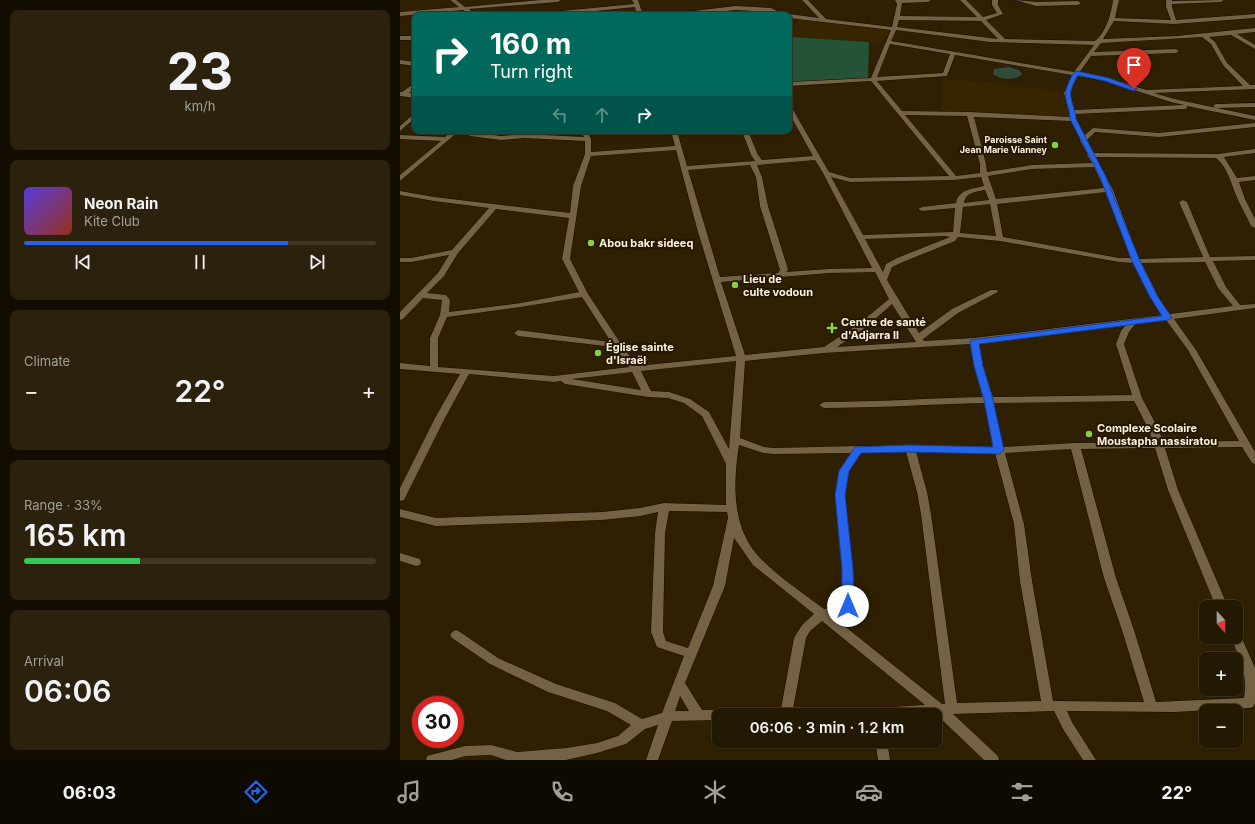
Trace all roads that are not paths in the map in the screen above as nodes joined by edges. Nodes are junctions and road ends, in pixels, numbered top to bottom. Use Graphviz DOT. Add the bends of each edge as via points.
graph roads {
  1 [pos="453,0"];
  2 [pos="558,0"];
  3 [pos="734,0"];
  4 [pos="805,0"];
  5 [pos="928,0"];
  6 [pos="963,0"];
  7 [pos="995,0"];
  8 [pos="1018,0"];
  9 [pos="1116,0"];
  10 [pos="1221,0"];
  11 [pos="899,1"];
  12 [pos="636,2"];
  13 [pos="1170,2"];
  14 [pos="1078,3"];
  15 [pos="605,8"];
  16 [pos="735,8"];
  17 [pos="463,9"];
  18 [pos="425,12"];
  19 [pos="468,12"];
  20 [pos="568,12"];
  21 [pos="612,12"];
  22 [pos="639,12"];
  23 [pos="702,12"];
  24 [pos="776,12"];
  25 [pos="412,13"];
  26 [pos="400,14"];
  27 [pos="792,16"];
  28 [pos="1255,16"];
  29 [pos="898,18"];
  30 [pos="982,19"];
  31 [pos="1114,19"];
  32 [pos="824,20"];
  33 [pos="1174,22"];
  34 [pos="893,29"];
  35 [pos="1255,30"];
  36 [pos="1233,34"];
  37 [pos="1204,36"];
  38 [pos="400,38"];
  39 [pos="412,38"];
  40 [pos="1004,41"];
  41 [pos="888,42"];
  42 [pos="1098,42"];
  43 [pos="1255,47"];
  44 [pos="1176,51"];
  45 [pos="953,54"];
  46 [pos="1089,54"];
  47 [pos="400,62"];
  48 [pos="412,63"];
  49 [pos="400,68"];
  50 [pos="1076,73"];
  51 [pos="873,80"];
  52 [pos="792,84"];
  53 [pos="412,87"];
  54 [pos="1252,87"];
  55 [pos="1140,91"];
  56 [pos="402,94"];
  57 [pos="412,96"];
  58 [pos="1255,105"];
  59 [pos="1203,107"];
  60 [pos="792,113"];
  61 [pos="900,113"];
  62 [pos="970,114"];
  63 [pos="1073,116"];
  64 [pos="412,118"];
  65 [pos="1255,118"];
  66 [pos="407,123"];
  67 [pos="412,123"];
  68 [pos="1255,125"];
  69 [pos="400,129"];
  70 [pos="452,134"];
  71 [pos="470,134"];
  72 [pos="492,134"];
  73 [pos="586,134"];
  74 [pos="675,134"];
  75 [pos="747,134"];
  76 [pos="490,136"];
  77 [pos="400,137"];
  78 [pos="446,139"];
  79 [pos="588,139"];
  80 [pos="1083,141"];
  81 [pos="679,148"];
  82 [pos="1255,151"];
  83 [pos="588,154"];
  84 [pos="1090,155"];
  85 [pos="1218,156"];
  86 [pos="817,158"];
  87 [pos="757,162"];
  88 [pos="1095,165"];
  89 [pos="685,168"];
  90 [pos="826,173"];
  91 [pos="984,175"];
  92 [pos="954,178"];
  93 [pos="1255,178"];
  94 [pos="400,179"];
  95 [pos="1235,180"];
  96 [pos="988,188"];
  97 [pos="1109,190"];
  98 [pos="400,193"];
  99 [pos="993,202"];
  100 [pos="1183,202"];
  101 [pos="494,206"];
  102 [pos="960,206"];
  103 [pos="922,209"];
  104 [pos="573,216"];
  105 [pos="1255,225"];
  106 [pos="956,235"];
  107 [pos="860,237"];
  108 [pos="1000,239"];
  109 [pos="455,252"];
  110 [pos="1255,258"];
  111 [pos="400,260"];
  112 [pos="1208,260"];
  113 [pos="1136,261"];
  114 [pos="878,270"];
  115 [pos="780,275"];
  116 [pos="717,280"];
  117 [pos="883,280"];
  118 [pos="994,292"];
  119 [pos="584,294"];
  120 [pos="422,295"];
  121 [pos="893,299"];
  122 [pos="1252,307"];
  123 [pos="1239,309"];
  124 [pos="444,315"];
  125 [pos="1255,316"];
  126 [pos="400,317"];
  127 [pos="1168,318"];
  128 [pos="1134,322"];
  129 [pos="518,333"];
  130 [pos="919,342"];
  131 [pos="974,342"];
  132 [pos="617,345"];
  133 [pos="824,350"];
  134 [pos="741,358"];
  135 [pos="400,366"];
  136 [pos="434,368"];
  137 [pos="635,369"];
  138 [pos="466,371"];
  139 [pos="554,379"];
  140 [pos="648,394"];
  141 [pos="1137,398"];
  142 [pos="989,400"];
  143 [pos="824,405"];
  144 [pos="735,440"];
  145 [pos="1244,444"];
  146 [pos="1159,445"];
  147 [pos="1075,446"];
  148 [pos="910,448"];
  149 [pos="858,449"];
  150 [pos="999,450"];
  151 [pos="1255,461"];
  152 [pos="731,464"];
  153 [pos="400,498"];
  154 [pos="664,507"];
  155 [pos="400,513"];
  156 [pos="732,514"];
  157 [pos="400,557"];
  158 [pos="416,562"];
  159 [pos="1219,600"];
  160 [pos="822,614"];
  161 [pos="456,634"];
  162 [pos="1239,644"];
  163 [pos="692,654"];
  164 [pos="680,685"];
  165 [pos="1252,703"];
  166 [pos="1053,706"];
  167 [pos="1151,706"];
  168 [pos="787,708"];
  169 [pos="942,709"];
  170 [pos="945,709"];
  171 [pos="698,714"];
  172 [pos="712,714"];
  173 [pos="668,716"];
  174 [pos="642,726"];
  175 [pos="882,748"];
  176 [pos="518,759"];
  177 [pos="432,760"];
  178 [pos="652,760"];
  179 [pos="884,760"];
  180 [pos="993,760"];
  181 [pos="1090,760"];
  1 -- 17 [label="street"];
  2 -- 17 [label="street"];
  3 -- 16 [label="street" via="738,8"];
  4 -- 32 [label="street"];
  5 -- 11 [label="street"];
  6 -- 30 [label="street"];
  7 -- 30 [label="street" via="1000,16"];
  8 -- 14 [label="street" via="1036,4"];
  9 -- 31 [label="street"];
  10 -- 13 [label="street"];
  11 -- 29 [label="street"];
  12 -- 15 [label="street"];
  12 -- 22 [label="street"];
  13 -- 33 [label="street"];
  15 -- 20 [label="street"];
  15 -- 21 [label="street"];
  16 -- 23 [label="street"];
  16 -- 24 [label="street"];
  17 -- 18 [label="street"];
  17 -- 19 [label="street"];
  25 -- 26 [label="street"];
  27 -- 32 [label="street"];
  28 -- 33 [label="street"];
  29 -- 30 [label="street"];
  29 -- 34 [label="street"];
  30 -- 40 [label="street"];
  31 -- 33 [label="street"];
  31 -- 42 [label="street"];
  32 -- 34 [label="street"];
  34 -- 40 [label="street"];
  34 -- 41 [label="street"];
  35 -- 36 [label="street"];
  36 -- 37 [label="street"];
  36 -- 43 [label="street"];
  37 -- 42 [label="street"];
  37 -- 54 [label="street" via="1213,43 1225,64"];
  38 -- 39 [label="street"];
  40 -- 42 [label="street"];
  41 -- 45 [label="street"];
  41 -- 51 [label="street" via="877,64"];
  42 -- 46 [label="street"];
  44 -- 46 [label="street"];
  45 -- 50 [label="street"];
  45 -- 51 [label="street" via="945,75"];
  46 -- 50 [label="street"];
  47 -- 48 [label="street"];
  48 -- 49 [label="street"];
  50 -- 55 [label="street" via="1107,79"];
  50 -- 63 [label="street" via="1068,90"];
  51 -- 52 [label="street"];
  51 -- 61 [label="street"];
  53 -- 56 [label="street"];
  54 -- 55 [label="street"];
  55 -- 59 [label="street"];
  56 -- 57 [label="street"];
  58 -- 59 [label="street"];
  59 -- 63 [label="street"];
  59 -- 65 [label="street"];
  60 -- 86 [label="street"];
  61 -- 62 [label="street"];
  61 -- 92 [label="street"];
  62 -- 63 [label="street"];
  62 -- 91 [label="street"];
  63 -- 80 [label="street"];
  64 -- 66 [label="street"];
  66 -- 67 [label="street"];
  66 -- 69 [label="street"];
  68 -- 80 [label="street" via="1159,135 1093,130"];
  70 -- 78 [label="street"];
  71 -- 76 [label="street"];
  72 -- 76 [label="street"];
  73 -- 79 [label="street"];
  74 -- 81 [label="street"];
  75 -- 87 [label="street"];
  76 -- 79 [label="street"];
  77 -- 78 [label="street"];
  78 -- 94 [label="street"];
  79 -- 83 [label="street"];
  80 -- 84 [label="street"];
  81 -- 83 [label="street"];
  81 -- 89 [label="street"];
  82 -- 85 [label="street"];
  83 -- 104 [label="street" via="577,186"];
  84 -- 85 [label="street"];
  84 -- 88 [label="street"];
  85 -- 95 [label="street" via="1224,161"];
  86 -- 87 [label="street"];
  86 -- 90 [label="street"];
  87 -- 89 [label="street"];
  87 -- 115 [label="street" via="764,206 784,270"];
  88 -- 91 [label="street" via="1032,167"];
  88 -- 97 [label="street"];
  89 -- 116 [label="street"];
  90 -- 92 [label="street" via="850,180"];
  90 -- 107 [label="street"];
  91 -- 92 [label="street"];
  91 -- 96 [label="street"];
  93 -- 95 [label="street"];
  95 -- 105 [label="street" via="1241,199"];
  96 -- 99 [label="street"];
  96 -- 102 [label="street" via="967,192 961,198"];
  97 -- 99 [label="street"];
  97 -- 113 [label="street"];
  98 -- 101 [label="street" via="434,200"];
  99 -- 102 [label="street"];
  99 -- 108 [label="street"];
  100 -- 112 [label="street"];
  101 -- 104 [label="street"];
  101 -- 109 [label="street"];
  102 -- 103 [label="street"];
  102 -- 106 [label="street" via="957,209"];
  104 -- 119 [label="street" via="566,259"];
  106 -- 107 [label="street"];
  106 -- 108 [label="street"];
  106 -- 117 [label="street" via="945,243 889,266"];
  107 -- 114 [label="street"];
  108 -- 113 [label="street"];
  109 -- 111 [label="street"];
  109 -- 120 [label="street" via="441,274"];
  110 -- 112 [label="street"];
  112 -- 113 [label="street"];
  112 -- 123 [label="street" via="1222,288"];
  113 -- 127 [label="street"];
  114 -- 115 [label="street"];
  114 -- 117 [label="street"];
  115 -- 116 [label="street"];
  116 -- 134 [label="street"];
  117 -- 121 [label="street"];
  118 -- 130 [label="street" via="955,311"];
  119 -- 124 [label="street"];
  119 -- 132 [label="street"];
  120 -- 124 [label="street" via="443,297 446,300"];
  120 -- 126 [label="street"];
  121 -- 130 [label="street"];
  121 -- 133 [label="street" via="858,329"];
  122 -- 123 [label="street"];
  122 -- 125 [label="street"];
  123 -- 127 [label="street"];
  124 -- 136 [label="street" via="434,338"];
  127 -- 128 [label="street"];
  127 -- 145 [label="street" via="1192,350"];
  128 -- 131 [label="street"];
  128 -- 141 [label="street" via="1125,331 1120,344"];
  129 -- 132 [label="street"];
  130 -- 131 [label="street"];
  130 -- 133 [label="street"];
  131 -- 142 [label="street"];
  132 -- 137 [label="street"];
  133 -- 134 [label="street"];
  134 -- 137 [label="street"];
  134 -- 144 [label="street"];
  135 -- 136 [label="street"];
  136 -- 138 [label="street"];
  137 -- 139 [label="street"];
  137 -- 140 [label="street"];
  138 -- 139 [label="street"];
  138 -- 153 [label="street"];
  139 -- 140 [label="street"];
  140 -- 152 [label="street" via="687,400 697,406 712,422"];
  141 -- 142 [label="street"];
  141 -- 146 [label="street"];
  142 -- 143 [label="street"];
  142 -- 150 [label="street"];
  144 -- 149 [label="street" via="768,451"];
  144 -- 152 [label="street"];
  145 -- 146 [label="street"];
  145 -- 151 [label="street"];
  146 -- 147 [label="street"];
  146 -- 159 [label="street" via="1173,490"];
  147 -- 150 [label="street"];
  147 -- 167 [label="street" via="1110,578"];
  148 -- 149 [label="street"];
  148 -- 150 [label="street"];
  148 -- 170 [label="street" via="926,514"];
  149 -- 160 [label="street" via="844,471 840,495 848,569 848,606 840,611"];
  150 -- 166 [label="street" via="1019,524 1026,581"];
  152 -- 156 [label="street"];
  154 -- 155 [label="street" via="602,516 436,522"];
  154 -- 156 [label="street"];
  154 -- 163 [label="street" via="660,533 657,632 661,644"];
  156 -- 160 [label="street" via="739,537 757,562"];
  156 -- 163 [label="street" via="719,586"];
  157 -- 158 [label="street"];
  160 -- 168 [label="street" via="806,628 800,638"];
  160 -- 170 [label="street"];
  161 -- 174 [label="street" via="494,661 552,688 611,707"];
  162 -- 165 [label="street" via="1253,683"];
  163 -- 164 [label="street"];
  164 -- 171 [label="street"];
  164 -- 173 [label="street"];
  165 -- 167 [label="street"];
  166 -- 167 [label="street"];
  166 -- 170 [label="street"];
  166 -- 181 [label="street"];
  169 -- 170 [label="street"];
  170 -- 180 [label="street"];
  171 -- 172 [label="street"];
  171 -- 173 [label="street"];
  173 -- 174 [label="street"];
  173 -- 178 [label="street"];
  174 -- 176 [label="street" via="622,740 597,748"];
  175 -- 179 [label="street"];
  176 -- 177 [label="street" via="491,750 472,750"];
}
